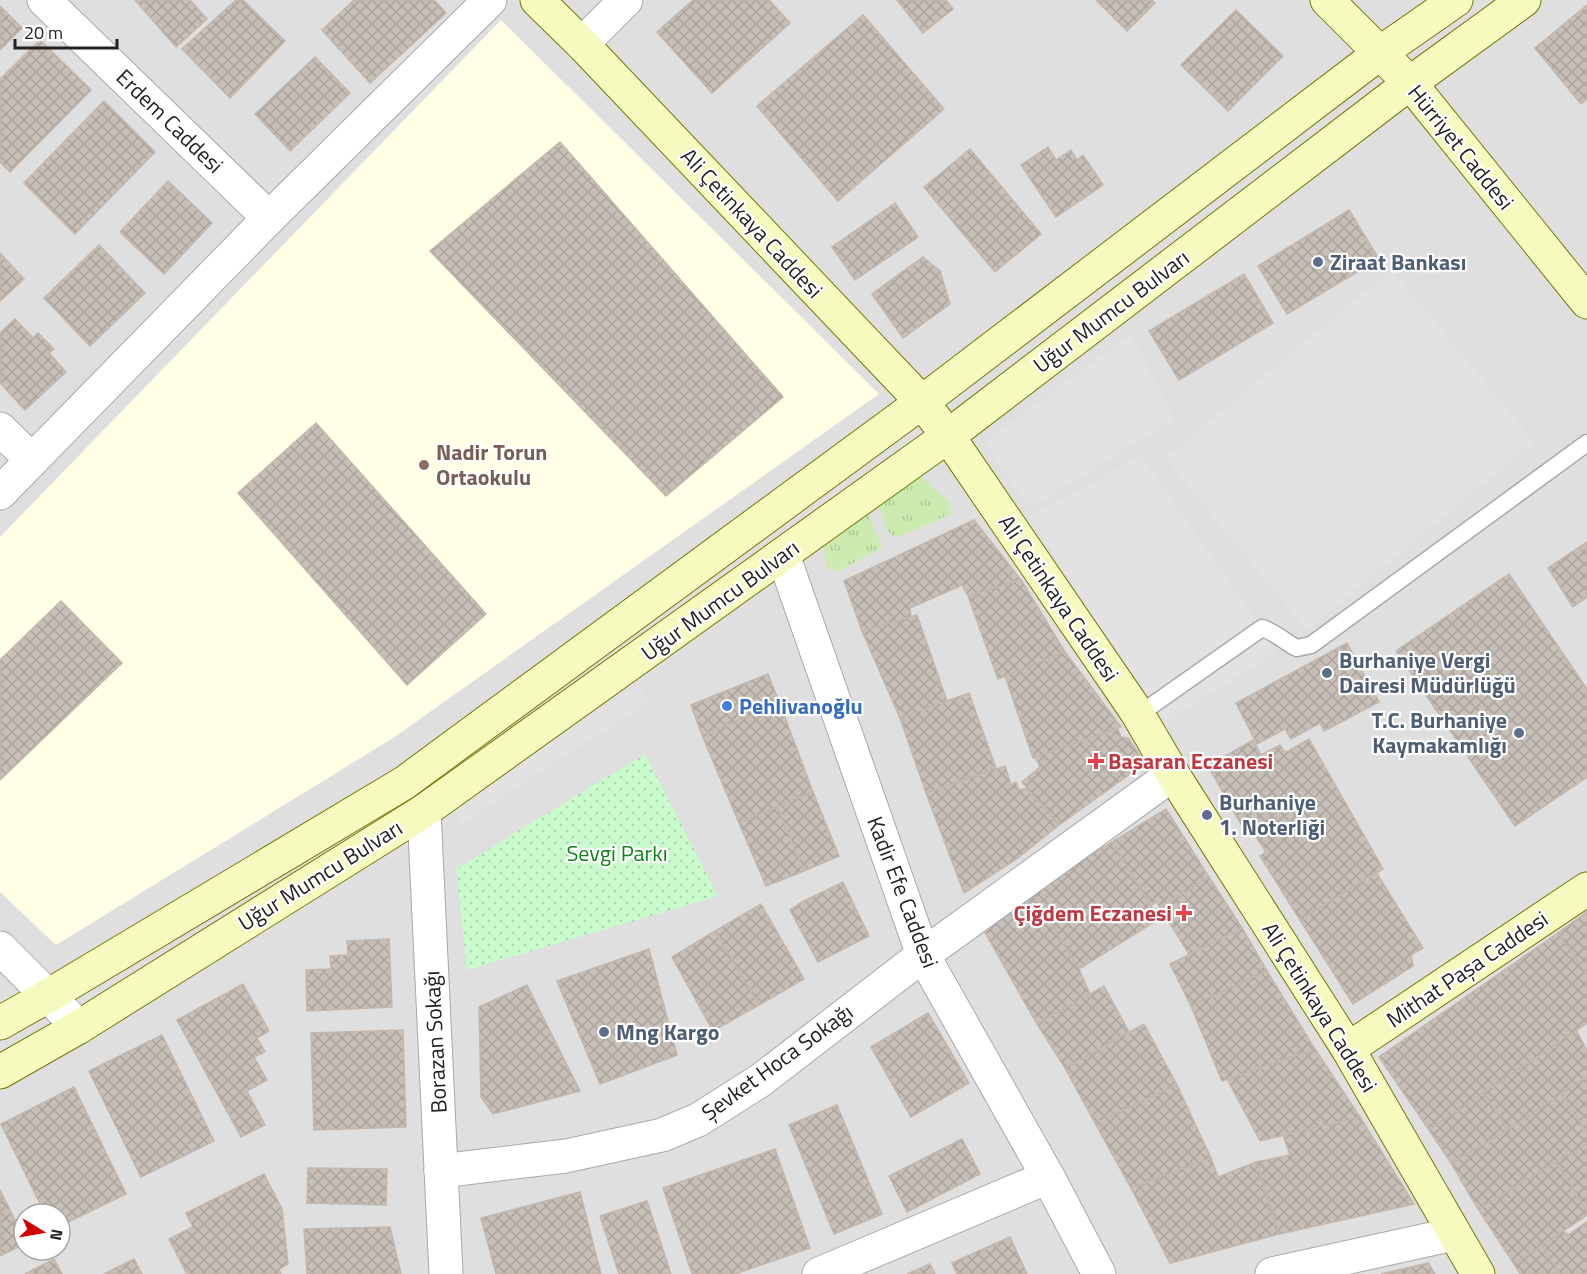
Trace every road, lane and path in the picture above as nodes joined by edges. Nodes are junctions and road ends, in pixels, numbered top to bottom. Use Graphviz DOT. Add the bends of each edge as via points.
graph roads {
  1 [pos="44,0"];
  2 [pos="490,0"];
  3 [pos="537,0"];
  4 [pos="626,0"];
  5 [pos="1327,0"];
  6 [pos="1456,0"];
  7 [pos="1524,0"];
  8 [pos="582,44"];
  9 [pos="1380,53"];
  10 [pos="1410,83"];
  11 [pos="269,218"];
  12 [pos="1587,302"];
  13 [pos="922,402"];
  14 [pos="0,429"];
  15 [pos="948,436"];
  16 [pos="1587,443"];
  17 [pos="32,460"];
  18 [pos="0,493"];
  19 [pos="783,555"];
  20 [pos="1136,711"];
  21 [pos="1174,776"];
  22 [pos="424,811"];
  23 [pos="1587,889"];
  24 [pos="0,948"];
  25 [pos="923,955"];
  26 [pos="48,996"];
  27 [pos="0,1023"];
  28 [pos="79,1027"];
  29 [pos="1348,1049"];
  30 [pos="0,1072"];
  31 [pos="441,1171"];
  32 [pos="1048,1177"];
  33 [pos="1454,1234"];
  34 [pos="446,1274"];
  35 [pos="819,1274"];
  36 [pos="1099,1274"];
  37 [pos="1272,1274"];
  38 [pos="1478,1274"];
  1 -- 11 [label="street, Erdem Caddesi"];
  2 -- 11 [label="street"];
  3 -- 8 [label="street, Ali Çetinkaya Caddesi"];
  4 -- 8 [label="street"];
  5 -- 9 [label="street, Hürriyet Caddesi"];
  6 -- 9 [label="street, Uğur Mumcu Bulvarı"];
  7 -- 10 [label="street, Uğur Mumcu Bulvarı"];
  8 -- 13 [label="street, Ali Çetinkaya Caddesi"];
  9 -- 10 [label="street, Hürriyet Caddesi"];
  9 -- 13 [label="street, Uğur Mumcu Bulvarı"];
  10 -- 12 [label="street, Hürriyet Caddesi"];
  10 -- 15 [label="street, Uğur Mumcu Bulvarı"];
  11 -- 17 [label="street"];
  13 -- 15 [label="street, Ali Çetinkaya Caddesi"];
  13 -- 26 [label="street, Uğur Mumcu Bulvarı" via="404,783"];
  14 -- 17 [label="street"];
  15 -- 19 [label="street, Uğur Mumcu Bulvarı"];
  15 -- 20 [label="street, Ali Çetinkaya Caddesi"];
  16 -- 20 [label="lane" via="1311,645 1297,648 1262,628 1151,706"];
  17 -- 18 [label="street"];
  19 -- 22 [label="street, Uğur Mumcu Bulvarı"];
  19 -- 25 [label="street, Kadir Efe Caddesi"];
  20 -- 21 [label="street, Ali Çetinkaya Caddesi"];
  21 -- 25 [label="street, Şevket Hoca Sokağı"];
  21 -- 29 [label="street, Ali Çetinkaya Caddesi"];
  22 -- 28 [label="street, Uğur Mumcu Bulvarı"];
  22 -- 31 [label="street, Borazan Sokağı"];
  23 -- 29 [label="street, Mithat Paşa Caddesi"];
  24 -- 26 [label="street"];
  25 -- 31 [label="street, Şevket Hoca Sokağı" via="761,1080 699,1120 662,1135 566,1156"];
  25 -- 32 [label="street, Kadir Efe Caddesi"];
  26 -- 27 [label="street, Uğur Mumcu Bulvarı"];
  26 -- 28 [label="street"];
  28 -- 30 [label="street, Uğur Mumcu Bulvarı"];
  29 -- 33 [label="street, Ali Çetinkaya Caddesi"];
  31 -- 34 [label="street, Borazan Sokağı"];
  32 -- 35 [label="street"];
  32 -- 36 [label="street, Kadir Efe Caddesi"];
  33 -- 37 [label="street"];
  33 -- 38 [label="street, Ali Çetinkaya Caddesi"];
}
